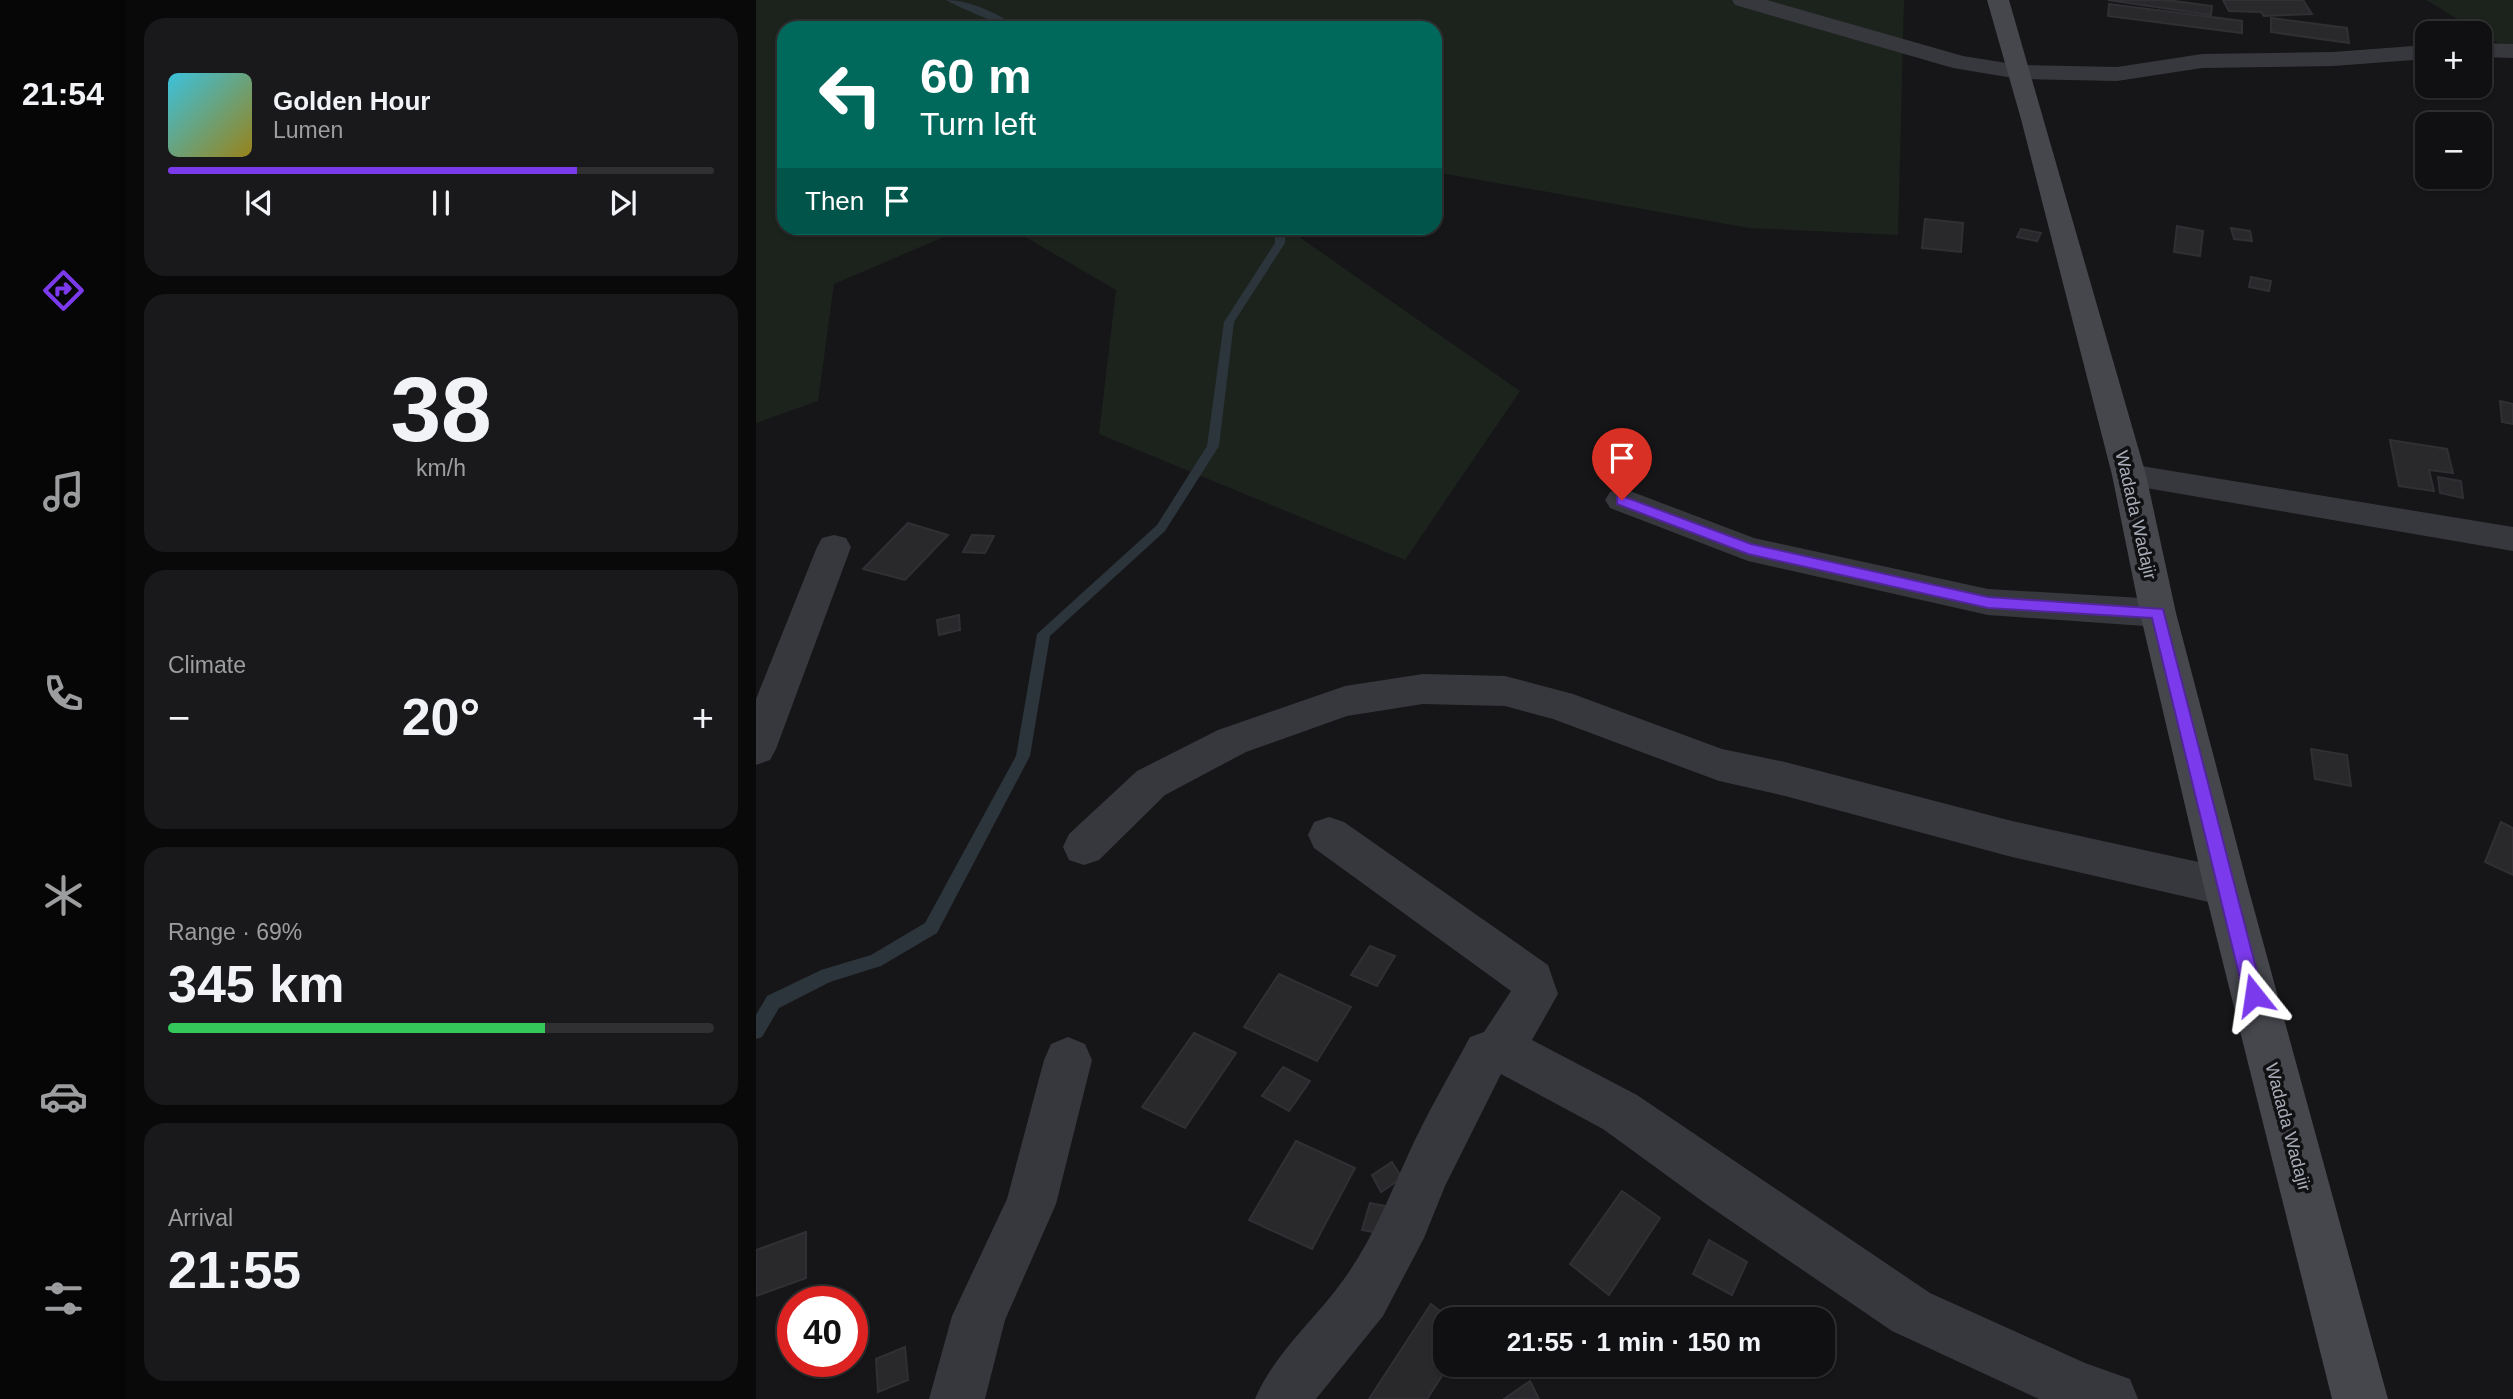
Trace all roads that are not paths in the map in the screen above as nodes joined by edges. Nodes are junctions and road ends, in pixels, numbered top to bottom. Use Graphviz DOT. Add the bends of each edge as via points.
graph roads {
  1 [pos="1743,0"];
  2 [pos="1997,0"];
  3 [pos="2492,50"];
  4 [pos="2513,51"];
  5 [pos="2415,53"];
  6 [pos="2019,72"];
  7 [pos="2129,475"];
  8 [pos="1622,500"];
  9 [pos="2513,539"];
  10 [pos="834,547"];
  11 [pos="2158,612"];
  12 [pos="756,749"];
  13 [pos="1329,835"];
  14 [pos="1084,847"];
  15 [pos="2226,887"];
  16 [pos="1500,1048"];
  17 [pos="1068,1060"];
  18 [pos="957,1399"];
  19 [pos="1283,1399"];
  20 [pos="2110,1399"];
  21 [pos="2360,1399"];
  1 -- 6 [label="street" via="1961,63"];
  2 -- 6 [label="street, Wadada Wadajir"];
  3 -- 4 [label="street"];
  5 -- 6 [label="street" via="2202,61 2117,74"];
  6 -- 7 [label="street, Wadada Wadajir"];
  7 -- 9 [label="street"];
  7 -- 11 [label="street, Wadada Wadajir"];
  8 -- 11 [label="street" via="1748,549 1988,602"];
  10 -- 12 [label="street"];
  11 -- 15 [label="street, Wadada Wadajir"];
  13 -- 16 [label="street" via="1532,980 1535,995"];
  14 -- 15 [label="street" via="1151,783 1231,741 1345,701 1423,689 1504,691 1559,705 1719,765"];
  15 -- 21 [label="street, Wadada Wadajir"];
  16 -- 19 [label="street" via="1487,1053 1364,1297"];
  16 -- 20 [label="street" via="1620,1112 1911,1311"];
  17 -- 18 [label="street" via="1031,1204 979,1316"];
}
